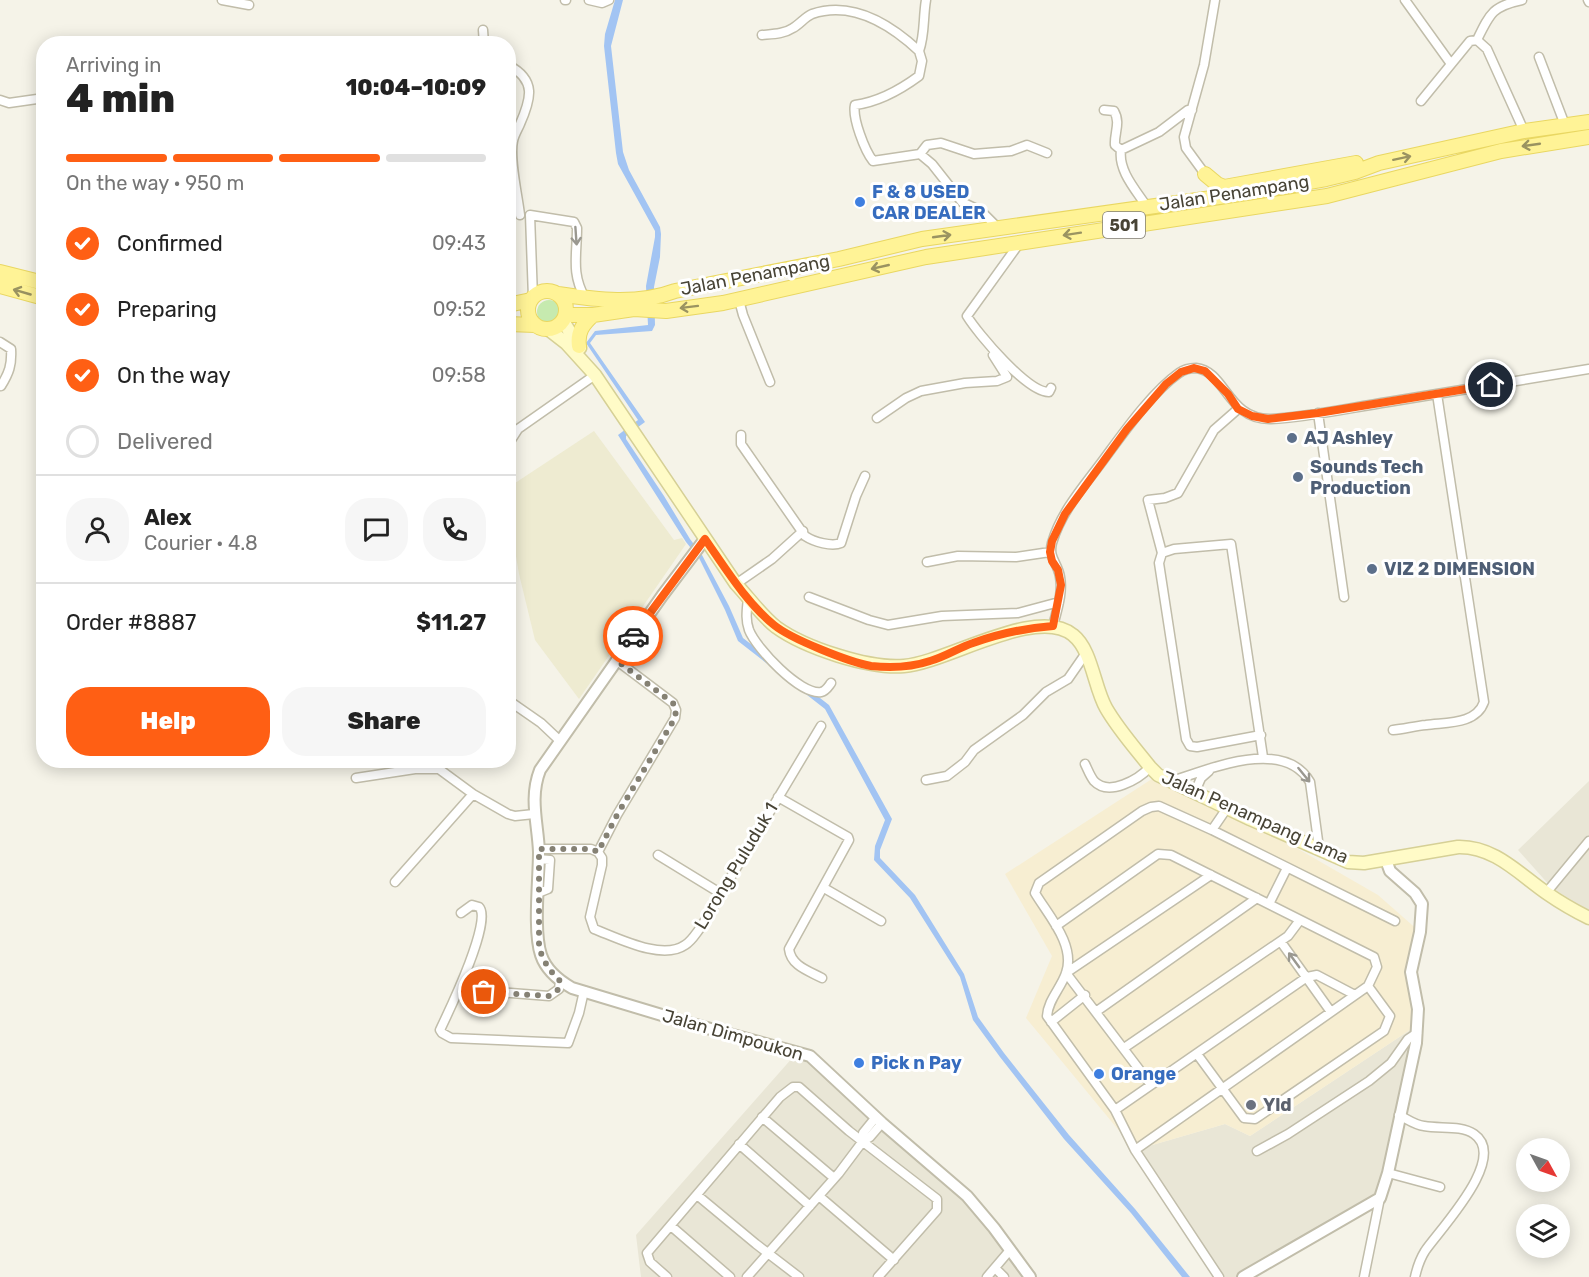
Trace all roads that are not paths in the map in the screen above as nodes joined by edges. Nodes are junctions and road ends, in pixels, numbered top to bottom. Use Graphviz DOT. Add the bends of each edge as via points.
graph roads {
  1 [pos="222,0"];
  2 [pos="589,0"];
  3 [pos="609,0"];
  4 [pos="926,0"];
  5 [pos="1215,0"];
  6 [pos="1406,0"];
  7 [pos="1522,0"];
  8 [pos="249,5"];
  9 [pos="483,30"];
  10 [pos="762,35"];
  11 [pos="483,36"];
  12 [pos="1477,40"];
  13 [pos="919,51"];
  14 [pos="1539,57"];
  15 [pos="1451,64"];
  16 [pos="516,71"];
  17 [pos="36,99"];
  18 [pos="0,100"];
  19 [pos="1421,100"];
  20 [pos="1104,110"];
  21 [pos="1192,110"];
  22 [pos="1589,122"];
  23 [pos="1565,124"];
  24 [pos="1524,131"];
  25 [pos="516,133"];
  26 [pos="1589,137"];
  27 [pos="1121,150"];
  28 [pos="1047,153"];
  29 [pos="920,154"];
  30 [pos="1379,163"];
  31 [pos="1355,172"];
  32 [pos="1205,174"];
  33 [pos="1378,182"];
  34 [pos="516,193"];
  35 [pos="1178,202"];
  36 [pos="1147,207"];
  37 [pos="520,215"];
  38 [pos="998,228"];
  39 [pos="1022,241"];
  40 [pos="0,272"];
  41 [pos="36,281"];
  42 [pos="0,286"];
  43 [pos="558,294"];
  44 [pos="36,296"];
  45 [pos="586,298"];
  46 [pos="532,299"];
  47 [pos="739,300"];
  48 [pos="516,303"];
  49 [pos="636,304"];
  50 [pos="658,304"];
  51 [pos="593,315"];
  52 [pos="565,318"];
  53 [pos="971,323"];
  54 [pos="516,325"];
  55 [pos="542,327"];
  56 [pos="0,342"];
  57 [pos="579,346"];
  58 [pos="1589,369"];
  59 [pos="592,371"];
  60 [pos="770,382"];
  61 [pos="1,386"];
  62 [pos="1052,388"];
  63 [pos="1437,394"];
  64 [pos="1238,409"];
  65 [pos="1318,413"];
  66 [pos="877,418"];
  67 [pos="516,432"];
  68 [pos="741,435"];
  69 [pos="865,476"];
  70 [pos="803,531"];
  71 [pos="705,539"];
  72 [pos="1050,552"];
  73 [pos="1162,553"];
  74 [pos="927,562"];
  75 [pos="736,584"];
  76 [pos="748,597"];
  77 [pos="809,597"];
  78 [pos="1344,597"];
  79 [pos="1059,602"];
  80 [pos="1053,626"];
  81 [pos="1086,653"];
  82 [pos="616,660"];
  83 [pos="831,683"];
  84 [pos="516,706"];
  85 [pos="821,726"];
  86 [pos="1393,730"];
  87 [pos="1261,735"];
  88 [pos="559,740"];
  89 [pos="1263,757"];
  90 [pos="1085,764"];
  91 [pos="1150,767"];
  92 [pos="1212,769"];
  93 [pos="356,778"];
  94 [pos="926,780"];
  95 [pos="1172,781"];
  96 [pos="1195,792"];
  97 [pos="473,794"];
  98 [pos="778,797"];
  99 [pos="1227,808"];
  100 [pos="534,814"];
  101 [pos="1313,818"];
  102 [pos="1212,831"];
  103 [pos="1302,841"];
  104 [pos="1589,841"];
  105 [pos="1319,848"];
  106 [pos="598,852"];
  107 [pos="539,854"];
  108 [pos="658,855"];
  109 [pos="1386,860"];
  110 [pos="1287,868"];
  111 [pos="1211,875"];
  112 [pos="395,882"];
  113 [pos="824,888"];
  114 [pos="720,893"];
  115 [pos="1546,893"];
  116 [pos="1257,898"];
  117 [pos="1269,904"];
  118 [pos="461,913"];
  119 [pos="1589,918"];
  120 [pos="1300,920"];
  121 [pos="880,921"];
  122 [pos="1395,921"];
  123 [pos="1056,926"];
  124 [pos="1281,942"];
  125 [pos="1066,973"];
  126 [pos="1306,977"];
  127 [pos="822,978"];
  128 [pos="560,981"];
  129 [pos="1368,986"];
  130 [pos="473,990"];
  131 [pos="584,991"];
  132 [pos="1085,995"];
  133 [pos="1355,995"];
  134 [pos="1097,1011"];
  135 [pos="1331,1012"];
  136 [pos="1051,1022"];
  137 [pos="1417,1032"];
  138 [pos="1124,1048"];
  139 [pos="1197,1054"];
  140 [pos="1151,1085"];
  141 [pos="1222,1089"];
  142 [pos="1115,1110"];
  143 [pos="1399,1115"];
  144 [pos="762,1117"];
  145 [pos="879,1120"];
  146 [pos="863,1141"];
  147 [pos="740,1144"];
  148 [pos="1136,1149"];
  149 [pos="1257,1151"];
  150 [pos="1388,1173"];
  151 [pos="834,1178"];
  152 [pos="1440,1187"];
  153 [pos="697,1195"];
  154 [pos="819,1196"];
  155 [pos="1380,1198"];
  156 [pos="810,1206"];
  157 [pos="671,1226"];
  158 [pos="1010,1250"];
  159 [pos="769,1253"];
  160 [pos="894,1260"];
  161 [pos="995,1268"];
  162 [pos="667,1277"];
  163 [pos="730,1277"];
  164 [pos="747,1277"];
  165 [pos="799,1277"];
  166 [pos="878,1277"];
  167 [pos="987,1277"];
  168 [pos="1004,1277"];
  169 [pos="1030,1277"];
  170 [pos="1219,1277"];
  171 [pos="1243,1277"];
  172 [pos="1364,1277"];
  173 [pos="1415,1277"];
  1 -- 8 [label="street"];
  2 -- 3 [label="street"];
  4 -- 13 [label="street" via="924,40"];
  5 -- 21 [label="street"];
  6 -- 15 [label="street"];
  7 -- 12 [label="street" via="1500,5"];
  9 -- 11 [label="street"];
  10 -- 13 [label="street" via="792,29 817,12 848,8 889,27"];
  12 -- 15 [label="street" via="1470,41"];
  12 -- 24 [label="street" via="1487,49"];
  13 -- 29 [label="street" via="919,76 902,88 855,105 854,109 867,154 873,160"];
  14 -- 23 [label="street"];
  15 -- 19 [label="street"];
  16 -- 25 [label="street" via="530,86"];
  17 -- 18 [label="street" via="9,103"];
  20 -- 27 [label="street" via="1117,115 1115,145"];
  21 -- 27 [label="street"];
  21 -- 32 [label="street" via="1184,144"];
  22 -- 23 [label="main road, Jalan Penampang / 501"];
  23 -- 24 [label="main road, Jalan Penampang / 501"];
  30 -- 24 [label="main road, Jalan Penampang / 501, one-way"];
  26 -- 33 [label="main road, Jalan Penampang / 501, one-way" via="1501,151"];
  27 -- 36 [label="street" via="1127,176"];
  28 -- 29 [label="street" via="1027,145 974,154 941,143 927,145"];
  29 -- 38 [label="street" via="962,202 981,211"];
  30 -- 31 [label="main road, Jalan Penampang / 501"];
  30 -- 32 [label="main road" via="1357,163 1224,187"];
  31 -- 33 [label="main road" via="1362,183"];
  31 -- 35 [label="main road, Jalan Penampang / 501"];
  32 -- 35 [label="main road" via="1204,189"];
  33 -- 39 [label="main road, Jalan Penampang / 501, one-way" via="1327,196"];
  34 -- 37 [label="street"];
  35 -- 36 [label="main road, Jalan Penampang / 501"];
  36 -- 38 [label="main road, Jalan Penampang / 501"];
  50 -- 38 [label="main road, Jalan Penampang / 501, one-way" via="675,291 922,239"];
  39 -- 47 [label="main road, Jalan Penampang / 501, one-way" via="926,257"];
  39 -- 53 [label="street" via="967,316"];
  40 -- 41 [label="main road"];
  44 -- 42 [label="main road, one-way"];
  43 -- 45 [label="main road, Jalan Penampang / 501"];
  43 -- 46 [label="main road" via="544,291"];
  43 -- 52 [label="main road" via="565,303"];
  46 -- 45 [label="street, one-way" via="530,215 574,222 575,273"];
  45 -- 49 [label="main road, Jalan Penampang / 501"];
  46 -- 48 [label="main road"];
  46 -- 55 [label="main road" via="529,313"];
  47 -- 50 [label="main road, Jalan Penampang / 501, one-way"];
  47 -- 60 [label="street"];
  49 -- 50 [label="main road, Jalan Penampang / 501"];
  49 -- 51 [label="main road, Jalan Penampang / 501"];
  51 -- 52 [label="main road, Jalan Penampang / 501"];
  51 -- 57 [label="main road" via="581,329"];
  52 -- 55 [label="main road" via="557,327"];
  52 -- 57 [label="main road"];
  53 -- 62 [label="street" via="1025,382 1043,392"];
  53 -- 66 [label="street" via="1007,377 921,391"];
  54 -- 55 [label="main road"];
  55 -- 59 [label="main road"];
  56 -- 61 [label="street" via="11,349 11,369"];
  57 -- 59 [label="main road"];
  58 -- 63 [label="street"];
  59 -- 67 [label="street"];
  59 -- 71 [label="main road"];
  63 -- 65 [label="street"];
  63 -- 86 [label="street" via="1484,702 1470,718"];
  64 -- 65 [label="street" via="1268,419"];
  64 -- 72 [label="street" via="1205,371 1194,368 1181,372 1134,420 1084,486 1065,514"];
  64 -- 73 [label="street" via="1214,430 1178,493 1148,500"];
  65 -- 78 [label="street"];
  68 -- 70 [label="street" via="741,444"];
  69 -- 70 [label="street" via="839,545 809,539"];
  70 -- 75 [label="street"];
  71 -- 75 [label="main road"];
  71 -- 82 [label="street"];
  72 -- 74 [label="street" via="1016,557 958,555"];
  72 -- 79 [label="street" via="1060,577"];
  73 -- 87 [label="street" via="1231,544"];
  73 -- 87 [label="street" via="1159,563 1186,739 1190,746 1197,747"];
  75 -- 76 [label="main road"];
  76 -- 80 [label="main road" via="786,634 871,666 929,662 972,643"];
  76 -- 83 [label="street" via="750,630 760,648 781,670 818,692"];
  77 -- 79 [label="street" via="888,625 942,616 1018,613"];
  79 -- 80 [label="street"];
  80 -- 81 [label="main road, Jalan Penampang Lama" via="1072,633"];
  81 -- 91 [label="main road, Jalan Penampang Lama" via="1106,709"];
  81 -- 94 [label="street" via="1068,679 974,750 965,762 947,776"];
  82 -- 88 [label="street"];
  82 -- 106 [label="street" via="673,703 676,710"];
  84 -- 88 [label="street"];
  85 -- 98 [label="street, Lorong Puluduk 1"];
  87 -- 89 [label="street"];
  88 -- 100 [label="street" via="537,778"];
  89 -- 92 [label="street"];
  89 -- 101 [label="street, one-way" via="1296,766 1305,773 1313,795"];
  90 -- 91 [label="street" via="1094,781 1105,786 1128,783"];
  91 -- 95 [label="main road, Jalan Penampang Lama"];
  92 -- 95 [label="street"];
  92 -- 96 [label="street" via="1201,778"];
  93 -- 97 [label="street" via="439,769"];
  95 -- 96 [label="main road, Jalan Penampang Lama"];
  96 -- 99 [label="main road, Jalan Penampang Lama"];
  97 -- 100 [label="street" via="508,814"];
  97 -- 112 [label="street"];
  98 -- 113 [label="street" via="848,837 849,843"];
  98 -- 114 [label="street, Lorong Puluduk 1"];
  99 -- 102 [label="street"];
  99 -- 103 [label="main road, Jalan Penampang Lama"];
  100 -- 107 [label="street"];
  101 -- 103 [label="street"];
  101 -- 105 [label="street"];
  102 -- 110 [label="street"];
  102 -- 123 [label="street" via="1159,806 1142,811 1039,883 1035,893"];
  103 -- 105 [label="main road, Jalan Penampang Lama"];
  104 -- 115 [label="street"];
  105 -- 109 [label="main road, Jalan Penampang Lama" via="1348,862"];
  106 -- 107 [label="street" via="591,849"];
  106 -- 114 [label="street, Lorong Puluduk 1" via="602,865 591,924 594,929 655,950 671,952 687,944"];
  107 -- 128 [label="street" via="539,949"];
  108 -- 114 [label="street"];
  109 -- 115 [label="main road, Jalan Penampang Lama" via="1470,847 1506,862"];
  109 -- 137 [label="street" via="1390,871 1416,893 1422,904 1411,972 1418,1009"];
  110 -- 117 [label="street"];
  110 -- 122 [label="street"];
  111 -- 116 [label="street"];
  111 -- 123 [label="street" via="1171,855 1158,854"];
  111 -- 125 [label="street"];
  113 -- 121 [label="street"];
  113 -- 127 [label="street" via="789,949 795,963"];
  115 -- 119 [label="main road, Jalan Penampang Lama"];
  116 -- 117 [label="street"];
  116 -- 134 [label="street"];
  117 -- 120 [label="street"];
  118 -- 131 [label="street" via="472,905 479,907 483,924 441,1033 451,1038 568,1043"];
  120 -- 124 [label="street"];
  120 -- 129 [label="street" via="1374,957 1377,967"];
  123 -- 125 [label="street" via="1069,958"];
  126 -- 124 [label="street, one-way"];
  124 -- 138 [label="street"];
  125 -- 132 [label="street"];
  125 -- 136 [label="street" via="1048,1010"];
  126 -- 133 [label="street" via="1317,975"];
  126 -- 135 [label="street"];
  126 -- 139 [label="street"];
  128 -- 130 [label="street" via="559,989 549,996"];
  128 -- 131 [label="street, Jalan Dimpoukon"];
  129 -- 133 [label="street"];
  129 -- 141 [label="street" via="1390,1016 1384,1031 1255,1119 1244,1118"];
  131 -- 145 [label="street, Jalan Dimpoukon" via="810,1056"];
  132 -- 134 [label="street"];
  132 -- 136 [label="street"];
  133 -- 135 [label="street"];
  134 -- 138 [label="street"];
  135 -- 141 [label="street"];
  136 -- 142 [label="street"];
  137 -- 143 [label="street"];
  137 -- 149 [label="street" via="1391,1063 1369,1081"];
  138 -- 140 [label="street"];
  139 -- 140 [label="street"];
  139 -- 141 [label="street"];
  140 -- 142 [label="street"];
  141 -- 148 [label="street"];
  142 -- 148 [label="street"];
  143 -- 150 [label="street"];
  143 -- 173 [label="street" via="1423,1126 1472,1132 1484,1144 1485,1154 1480,1171 1454,1215 1425,1252"];
  144 -- 146 [label="street" via="780,1096 799,1087"];
  144 -- 147 [label="street"];
  144 -- 151 [label="street"];
  145 -- 146 [label="street" via="863,1132"];
  145 -- 158 [label="street, Jalan Dimpoukon" via="967,1196"];
  146 -- 151 [label="street"];
  146 -- 160 [label="street" via="937,1199 937,1210"];
  147 -- 153 [label="street"];
  147 -- 156 [label="street"];
  148 -- 170 [label="street"];
  150 -- 152 [label="street"];
  150 -- 155 [label="street"];
  151 -- 154 [label="street"];
  153 -- 157 [label="street"];
  153 -- 159 [label="street"];
  154 -- 156 [label="street"];
  154 -- 160 [label="street"];
  155 -- 171 [label="street"];
  155 -- 172 [label="street"];
  156 -- 159 [label="street"];
  157 -- 162 [label="street" via="647,1253 650,1262"];
  157 -- 163 [label="street"];
  158 -- 161 [label="street"];
  158 -- 169 [label="street, Jalan Dimpoukon"];
  159 -- 164 [label="street"];
  159 -- 165 [label="street"];
  160 -- 166 [label="street"];
  161 -- 167 [label="street"];
  161 -- 168 [label="street"];
}
